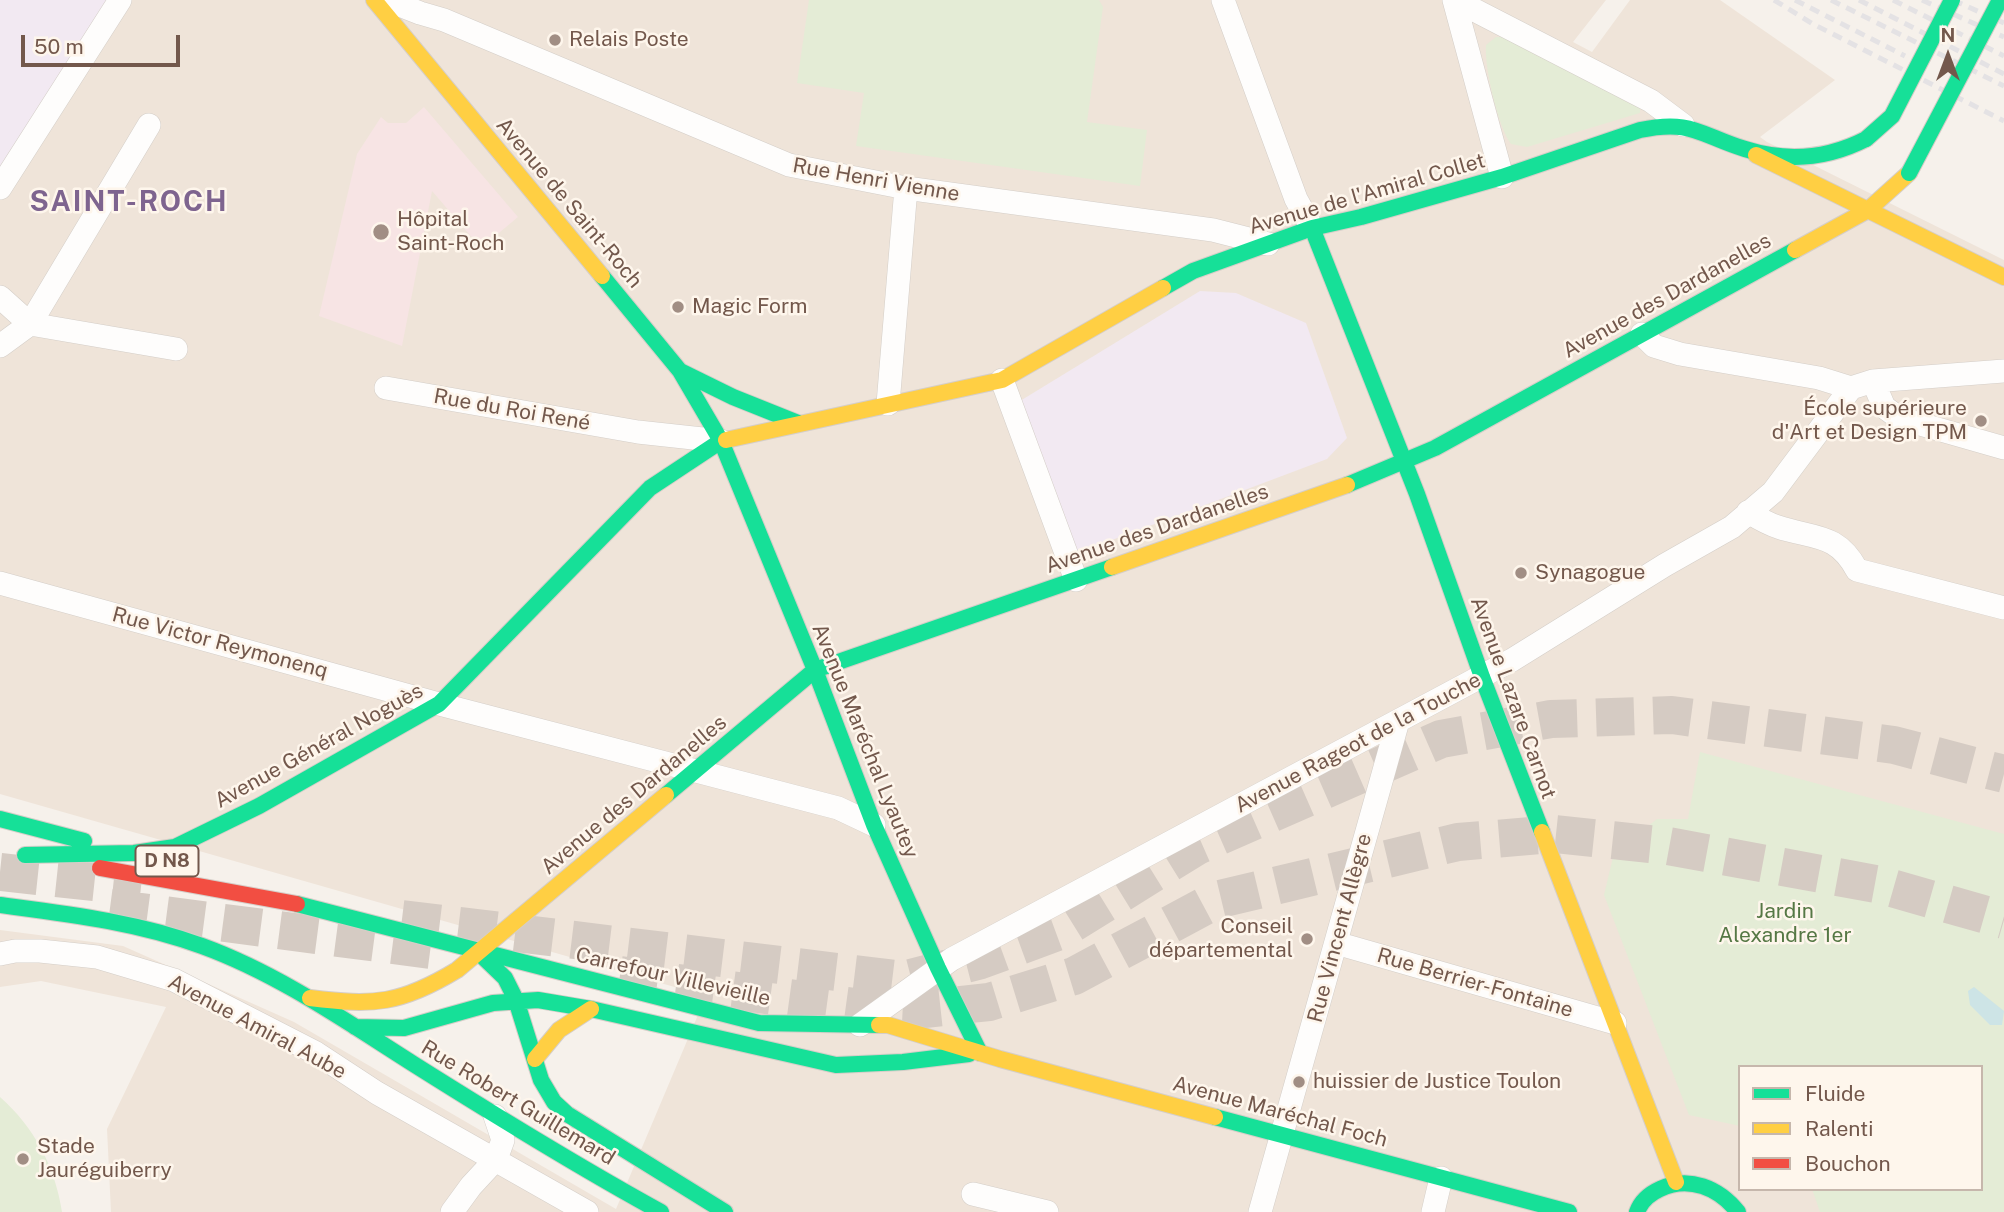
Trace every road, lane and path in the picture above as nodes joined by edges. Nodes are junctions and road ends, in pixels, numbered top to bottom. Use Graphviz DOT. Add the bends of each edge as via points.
graph roads {
  1 [pos="120,0"];
  2 [pos="374,0"];
  3 [pos="387,0"];
  4 [pos="1223,0"];
  5 [pos="1455,0"];
  6 [pos="1952,0"];
  7 [pos="2000,0"];
  8 [pos="422,7"];
  9 [pos="398,29"];
  10 [pos="149,125"];
  11 [pos="1683,125"];
  12 [pos="1746,149"];
  13 [pos="1888,173"];
  14 [pos="1502,177"];
  15 [pos="0,188"];
  16 [pos="906,188"];
  17 [pos="1885,193"];
  18 [pos="1868,210"];
  19 [pos="1311,228"];
  20 [pos="1268,244"];
  21 [pos="2004,277"];
  22 [pos="0,296"];
  23 [pos="30,324"];
  24 [pos="1642,334"];
  25 [pos="0,346"];
  26 [pos="176,349"];
  27 [pos="681,371"];
  28 [pos="2004,371"];
  29 [pos="1002,380"];
  30 [pos="1873,381"];
  31 [pos="386,388"];
  32 [pos="1851,388"];
  33 [pos="888,404"];
  34 [pos="798,423"];
  35 [pos="721,441"];
  36 [pos="2004,448"];
  37 [pos="1404,461"];
  38 [pos="1748,512"];
  39 [pos="1076,580"];
  40 [pos="0,583"];
  41 [pos="2004,608"];
  42 [pos="815,670"];
  43 [pos="1482,677"];
  44 [pos="439,704"];
  45 [pos="1398,721"];
  46 [pos="698,770"];
  47 [pos="0,819"];
  48 [pos="874,825"];
  49 [pos="134,853"];
  50 [pos="181,864"];
  51 [pos="219,873"];
  52 [pos="0,905"];
  53 [pos="305,905"];
  54 [pos="1336,943"];
  55 [pos="478,952"];
  56 [pos="0,954"];
  57 [pos="938,968"];
  58 [pos="310,998"];
  59 [pos="516,1000"];
  60 [pos="591,1009"];
  61 [pos="1615,1023"];
  62 [pos="860,1025"];
  63 [pos="355,1027"];
  64 [pos="980,1053"];
  65 [pos="535,1059"];
  66 [pos="495,1116"];
  67 [pos="1283,1134"];
  68 [pos="496,1160"];
  69 [pos="1441,1178"];
  70 [pos="1676,1182"];
  71 [pos="974,1194"];
  72 [pos="645,1206"];
  73 [pos="452,1212"];
  74 [pos="587,1212"];
  75 [pos="661,1212"];
  76 [pos="725,1212"];
  77 [pos="1047,1212"];
  78 [pos="1260,1212"];
  79 [pos="1433,1212"];
  80 [pos="1569,1212"];
  81 [pos="1637,1212"];
  82 [pos="1738,1212"];
  1 -- 15 [label="street"];
  2 -- 9 [label="main road, Avenue de Saint-Roch"];
  3 -- 8 [label="street, Rue Henri Vienne"];
  4 -- 19 [label="street" via="1296,199"];
  5 -- 11 [label="street" via="1651,102"];
  5 -- 14 [label="street"];
  6 -- 12 [label="main road, bridge" via="1892,116 1866,139 1835,154 1807,158"];
  7 -- 17 [label="main road, Avenue des Dardanelles, bridge" via="1909,173"];
  8 -- 9 [label="street"];
  8 -- 16 [label="street, Rue Henri Vienne" via="789,165"];
  9 -- 27 [label="main road, Avenue de Saint-Roch"];
  10 -- 23 [label="street"];
  11 -- 12 [label="main road"];
  11 -- 14 [label="main road, Avenue de l'Amiral Collet" via="1640,130"];
  12 -- 18 [label="main road"];
  13 -- 17 [label="main road"];
  14 -- 19 [label="main road, Avenue de l'Amiral Collet"];
  16 -- 20 [label="street, Rue Henri Vienne" via="1213,230"];
  16 -- 33 [label="street"];
  17 -- 18 [label="main road, Avenue des Dardanelles"];
  18 -- 21 [label="main road"];
  18 -- 24 [label="main road, Avenue des Dardanelles"];
  19 -- 20 [label="main road, Avenue de l'Amiral Collet"];
  19 -- 37 [label="main road, Avenue Lazare Carnot"];
  20 -- 29 [label="main road, Avenue de l'Amiral Collet" via="1193,271"];
  22 -- 23 [label="street"];
  23 -- 25 [label="street"];
  23 -- 26 [label="street"];
  24 -- 32 [label="street" via="1654,346 1680,354 1819,378"];
  24 -- 37 [label="main road, Avenue des Dardanelles"];
  27 -- 34 [label="main road"];
  27 -- 35 [label="main road, Avenue de Saint-Roch"];
  28 -- 30 [label="street"];
  29 -- 33 [label="main road, Avenue de l'Amiral Collet"];
  29 -- 39 [label="street"];
  30 -- 32 [label="street"];
  30 -- 36 [label="street" via="1884,407 1899,418"];
  31 -- 35 [label="street, Rue du Roi René" via="638,432"];
  32 -- 38 [label="street, Avenue Rageot de la Touche" via="1773,492"];
  33 -- 34 [label="main road, Avenue de l'Amiral Collet"];
  34 -- 35 [label="main road, Avenue de l'Amiral Collet"];
  35 -- 42 [label="main road, Avenue Maréchal Lyautey"];
  35 -- 44 [label="main road, Avenue Général Noguès" via="650,488"];
  37 -- 39 [label="main road, Avenue des Dardanelles"];
  37 -- 43 [label="main road, Avenue Lazare Carnot"];
  38 -- 41 [label="street" via="1775,527 1833,541 1857,570"];
  38 -- 43 [label="street, Avenue Rageot de la Touche" via="1732,527"];
  39 -- 42 [label="main road, Avenue des Dardanelles"];
  40 -- 44 [label="street, Rue Victor Reymonenq"];
  42 -- 46 [label="main road, Avenue des Dardanelles"];
  42 -- 48 [label="main road, Avenue Maréchal Lyautey"];
  43 -- 45 [label="street, Avenue Rageot de la Touche"];
  43 -- 61 [label="main road, Avenue Lazare Carnot"];
  44 -- 46 [label="street, Rue Victor Reymonenq"];
  44 -- 49 [label="main road, Avenue Général Noguès" via="204,835 175,848"];
  45 -- 54 [label="street, Rue Vincent Allègre"];
  45 -- 57 [label="street, Avenue Rageot de la Touche"];
  46 -- 48 [label="street, Rue Victor Reymonenq" via="838,807"];
  46 -- 55 [label="main road, Avenue des Dardanelles"];
  47 -- 49 [label="main road, D N8"];
  48 -- 57 [label="main road, Avenue Maréchal Lyautey"];
  49 -- 50 [label="main road, D N8"];
  49 -- 53 [label="main road" via="19,854"];
  51 -- 53 [label="main road, D N8" via="259,883"];
  52 -- 58 [label="main road" via="88,916 165,933 231,957"];
  53 -- 55 [label="main road, Carrefour Villevieille"];
  54 -- 61 [label="street, Rue Berrier-Fontaine"];
  54 -- 67 [label="street, Rue Vincent Allègre"];
  55 -- 58 [label="main road" via="457,970 405,999 353,1004"];
  55 -- 59 [label="main road" via="505,978"];
  55 -- 62 [label="main road, Carrefour Villevieille" via="759,1023"];
  56 -- 68 [label="street, Avenue Amiral Aube" via="40,951 97,957 174,980 316,1054"];
  57 -- 62 [label="street, Avenue Rageot de la Touche"];
  57 -- 64 [label="main road, Avenue Maréchal Lyautey"];
  58 -- 63 [label="main road, Rue Robert Guillemard"];
  59 -- 60 [label="main road"];
  59 -- 63 [label="main road" via="404,1028"];
  59 -- 65 [label="main road, Rue Robert Guillemard"];
  60 -- 64 [label="main road" via="836,1065"];
  60 -- 65 [label="main road" via="557,1029"];
  61 -- 70 [label="main road, Avenue Lazare Carnot"];
  62 -- 64 [label="main road, Carrefour Villevieille" via="888,1025"];
  63 -- 66 [label="main road, Rue Robert Guillemard"];
  64 -- 67 [label="main road, Avenue Maréchal Foch"];
  65 -- 76 [label="main road, Rue Robert Guillemard" via="541,1080 567,1114"];
  66 -- 68 [label="street" via="503,1140"];
  66 -- 72 [label="main road, Rue Robert Guillemard"];
  67 -- 69 [label="main road, Avenue Maréchal Foch"];
  67 -- 78 [label="street, Rue Vincent Allègre"];
  68 -- 73 [label="street"];
  68 -- 74 [label="street, Avenue Amiral Aube"];
  69 -- 79 [label="street"];
  69 -- 80 [label="main road, Avenue Maréchal Foch"];
  70 -- 81 [label="main road" via="1648,1195"];
  70 -- 82 [label="main road" via="1716,1191"];
  71 -- 77 [label="street"];
  72 -- 75 [label="main road, Rue Robert Guillemard"];
}
